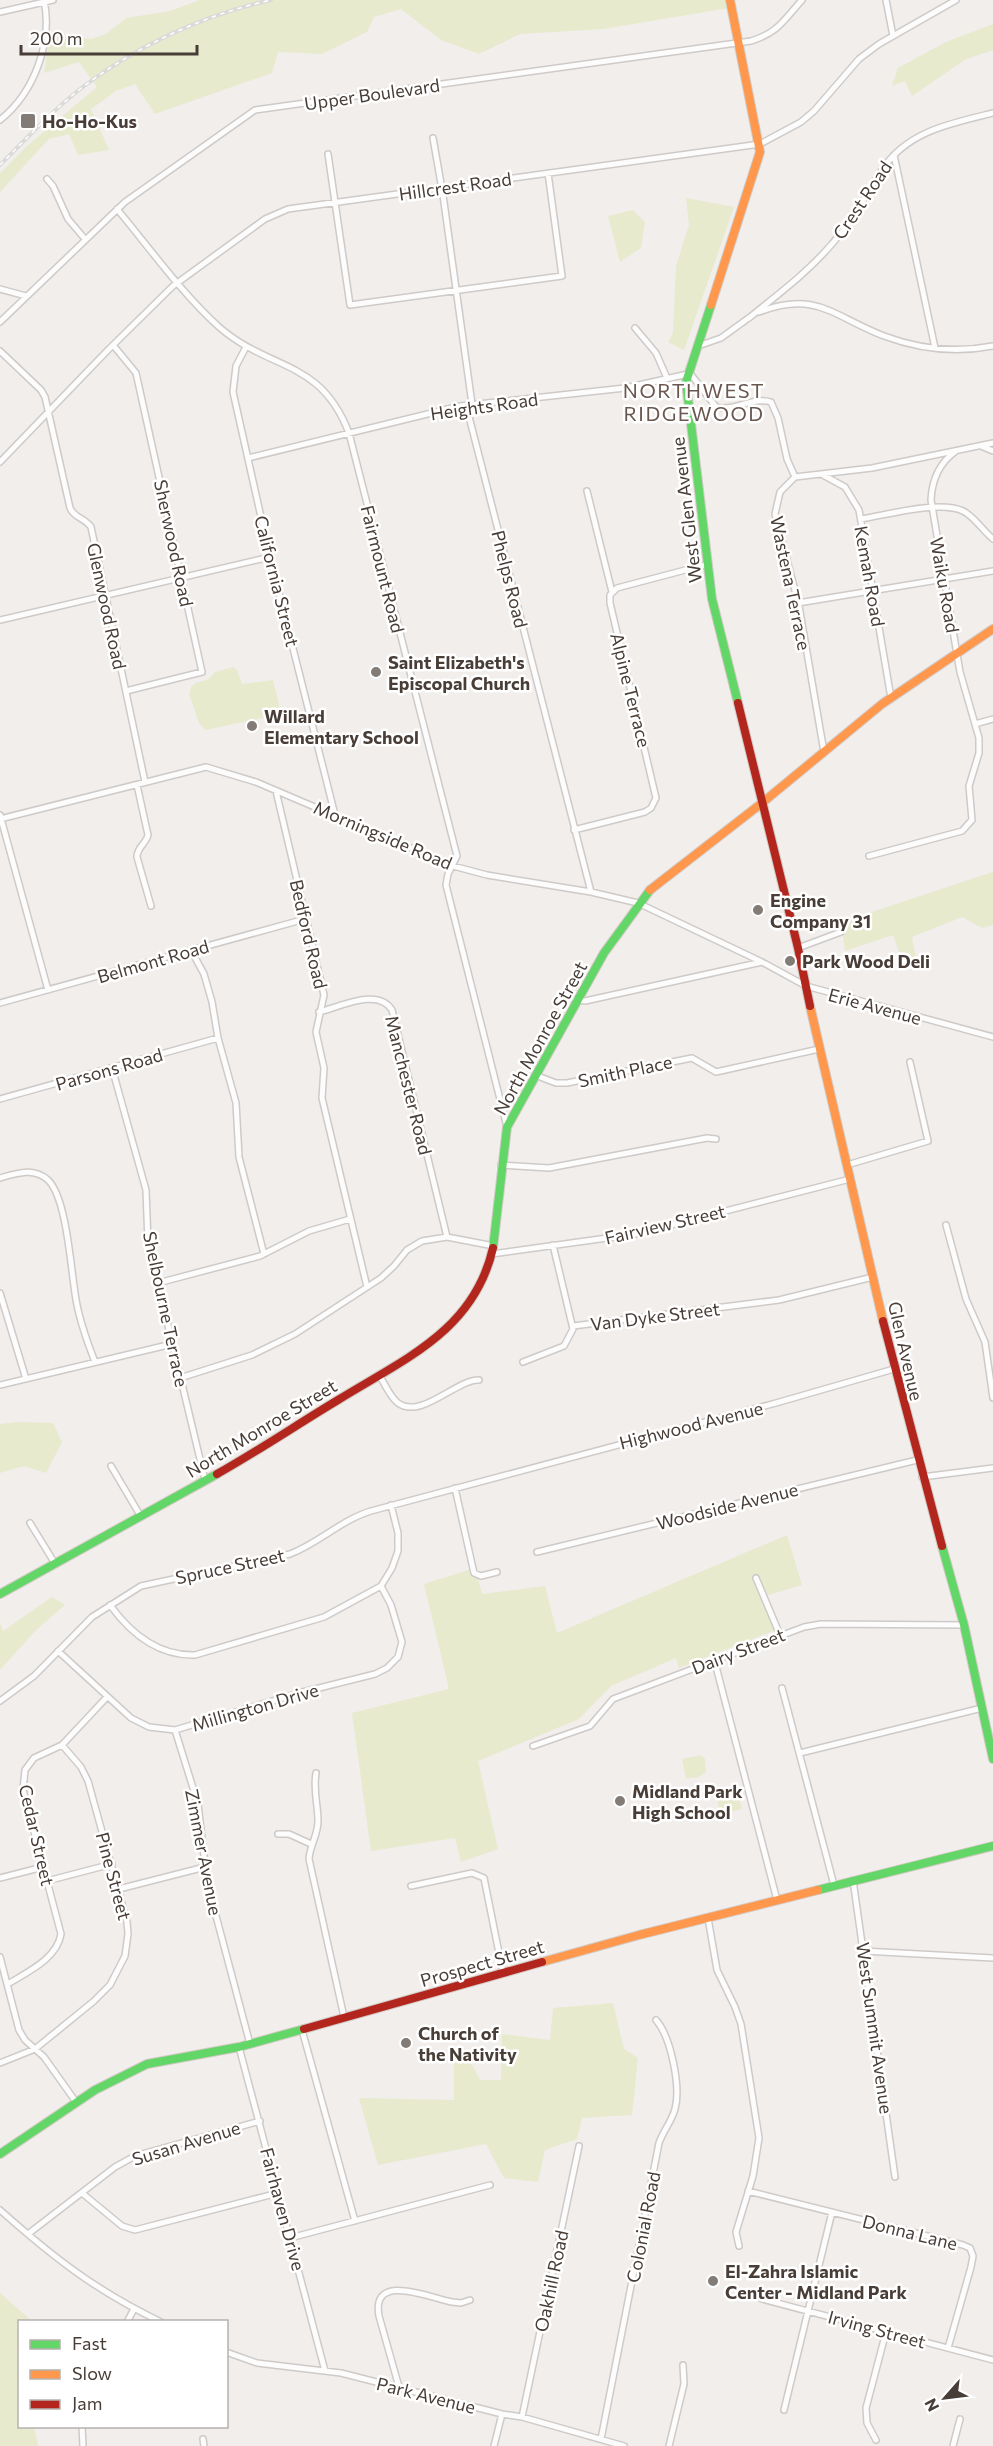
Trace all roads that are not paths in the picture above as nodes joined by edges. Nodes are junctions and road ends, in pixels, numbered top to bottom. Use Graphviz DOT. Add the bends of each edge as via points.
graph roads {
  1 [pos="53,0"];
  2 [pos="730,0"];
  3 [pos="802,0"];
  4 [pos="886,0"];
  5 [pos="956,0"];
  6 [pos="44,1"];
  7 [pos="0,12"];
  8 [pos="893,36"];
  9 [pos="739,43"];
  10 [pos="993,113"];
  11 [pos="0,120"];
  12 [pos="433,138"];
  13 [pos="760,144"];
  14 [pos="328,154"];
  15 [pos="894,155"];
  16 [pos="548,173"];
  17 [pos="47,178"];
  18 [pos="442,188"];
  19 [pos="336,203"];
  20 [pos="117,209"];
  21 [pos="85,239"];
  22 [pos="179,282"];
  23 [pos="0,289"];
  24 [pos="456,291"];
  25 [pos="26,296"];
  26 [pos="749,318"];
  27 [pos="0,319"];
  28 [pos="634,328"];
  29 [pos="113,345"];
  30 [pos="698,346"];
  31 [pos="993,346"];
  32 [pos="246,347"];
  33 [pos="934,348"];
  34 [pos="0,351"];
  35 [pos="688,373"];
  36 [pos="667,378"];
  37 [pos="469,405"];
  38 [pos="49,411"];
  39 [pos="349,433"];
  40 [pos="993,443"];
  41 [pos="980,446"];
  42 [pos="956,451"];
  43 [pos="993,451"];
  44 [pos="248,458"];
  45 [pos="0,462"];
  46 [pos="819,473"];
  47 [pos="795,477"];
  48 [pos="587,492"];
  49 [pos="932,508"];
  50 [pos="861,519"];
  51 [pos="993,539"];
  52 [pos="270,557"];
  53 [pos="708,564"];
  54 [pos="993,571"];
  55 [pos="182,578"];
  56 [pos="944,579"];
  57 [pos="873,590"];
  58 [pos="612,592"];
  59 [pos="105,595"];
  60 [pos="798,603"];
  61 [pos="0,620"];
  62 [pos="993,629"];
  63 [pos="956,654"];
  64 [pos="126,691"];
  65 [pos="891,698"];
  66 [pos="993,719"];
  67 [pos="975,724"];
  68 [pos="824,752"];
  69 [pos="145,782"];
  70 [pos="137,784"];
  71 [pos="276,791"];
  72 [pos="762,802"];
  73 [pos="335,815"];
  74 [pos="0,817"];
  75 [pos="574,830"];
  76 [pos="869,856"];
  77 [pos="453,866"];
  78 [pos="591,892"];
  79 [pos="638,903"];
  80 [pos="151,906"];
  81 [pos="305,919"];
  82 [pos="841,932"];
  83 [pos="798,948"];
  84 [pos="191,950"];
  85 [pos="762,962"];
  86 [pos="806,986"];
  87 [pos="48,990"];
  88 [pos="576,1000"];
  89 [pos="0,1003"];
  90 [pos="319,1012"];
  91 [pos="993,1037"];
  92 [pos="218,1038"];
  93 [pos="819,1049"];
  94 [pos="910,1062"];
  95 [pos="112,1068"];
  96 [pos="535,1075"];
  97 [pos="0,1099"];
  98 [pos="507,1127"];
  99 [pos="716,1139"];
  100 [pos="501,1165"];
  101 [pos="847,1165"];
  102 [pos="0,1168"];
  103 [pos="1,1177"];
  104 [pos="850,1179"];
  105 [pos="350,1219"];
  106 [pos="946,1225"];
  107 [pos="447,1237"];
  108 [pos="553,1245"];
  109 [pos="493,1250"];
  110 [pos="264,1254"];
  111 [pos="873,1277"];
  112 [pos="158,1283"];
  113 [pos="367,1287"];
  114 [pos="0,1293"];
  115 [pos="573,1326"];
  116 [pos="172,1344"];
  117 [pos="95,1362"];
  118 [pos="523,1362"];
  119 [pos="894,1369"];
  120 [pos="379,1376"];
  121 [pos="180,1378"];
  122 [pos="26,1379"];
  123 [pos="479,1380"];
  124 [pos="0,1385"];
  125 [pos="993,1398"];
  126 [pos="918,1460"];
  127 [pos="111,1466"];
  128 [pos="993,1468"];
  129 [pos="922,1477"];
  130 [pos="487,1479"];
  131 [pos="205,1480"];
  132 [pos="455,1488"];
  133 [pos="391,1505"];
  134 [pos="140,1515"];
  135 [pos="30,1522"];
  136 [pos="537,1552"];
  137 [pos="54,1562"];
  138 [pos="497,1572"];
  139 [pos="756,1578"];
  140 [pos="381,1586"];
  141 [pos="0,1594"];
  142 [pos="110,1605"];
  143 [pos="964,1625"];
  144 [pos="780,1635"];
  145 [pos="58,1651"];
  146 [pos="714,1659"];
  147 [pos="782,1688"];
  148 [pos="107,1697"];
  149 [pos="0,1701"];
  150 [pos="982,1708"];
  151 [pos="175,1730"];
  152 [pos="62,1745"];
  153 [pos="533,1746"];
  154 [pos="800,1753"];
  155 [pos="993,1759"];
  156 [pos="316,1773"];
  157 [pos="278,1834"];
  158 [pos="311,1845"];
  159 [pos="993,1846"];
  160 [pos="112,1864"];
  161 [pos="43,1867"];
  162 [pos="205,1867"];
  163 [pos="0,1878"];
  164 [pos="853,1880"];
  165 [pos="46,1881"];
  166 [pos="834,1885"];
  167 [pos="411,1886"];
  168 [pos="119,1889"];
  169 [pos="777,1900"];
  170 [pos="708,1917"];
  171 [pos="863,1951"];
  172 [pos="0,1957"];
  173 [pos="993,1958"];
  174 [pos="503,1973"];
  175 [pos="8,1984"];
  176 [pos="344,2017"];
  177 [pos="656,2020"];
  178 [pos="302,2030"];
  179 [pos="250,2044"];
  180 [pos="239,2047"];
  181 [pos="35,2049"];
  182 [pos="0,2063"];
  183 [pos="76,2102"];
  184 [pos="260,2121"];
  185 [pos="579,2146"];
  186 [pos="0,2154"];
  187 [pos="895,2177"];
  188 [pos="490,2185"];
  189 [pos="748,2191"];
  190 [pos="82,2193"];
  191 [pos="278,2193"];
  192 [pos="0,2210"];
  193 [pos="832,2212"];
  194 [pos="355,2221"];
  195 [pos="28,2234"];
  196 [pos="290,2238"];
  197 [pos="739,2246"];
  198 [pos="762,2299"];
  199 [pos="470,2300"];
  200 [pos="134,2308"];
  201 [pos="809,2311"];
  202 [pos="128,2320"];
  203 [pos="157,2320"];
  204 [pos="886,2332"];
  205 [pos="948,2348"];
  206 [pos="228,2353"];
  207 [pos="993,2360"];
  208 [pos="683,2365"];
  209 [pos="325,2371"];
  210 [pos="399,2387"];
  211 [pos="784,2410"];
  212 [pos="502,2414"];
  213 [pos="522,2417"];
  214 [pos="960,2419"];
  215 [pos="82,2428"];
  216 [pos="203,2439"];
  217 [pos="601,2439"];
  218 [pos="876,2440"];
  219 [pos="615,2445"];
  220 [pos="83,2446"];
  221 [pos="204,2446"];
  222 [pos="494,2446"];
  223 [pos="624,2446"];
  224 [pos="669,2446"];
  225 [pos="953,2446"];
  1 -- 6 [label="street"];
  2 -- 9 [label="main road, West Glen Avenue"];
  3 -- 9 [label="street, Upper Boulevard" via="773,32"];
  4 -- 8 [label="street"];
  5 -- 8 [label="street, Hillcrest Road"];
  6 -- 7 [label="street"];
  6 -- 11 [label="street" via="47,25 37,68 25,92"];
  8 -- 13 [label="street, Hillcrest Road" via="852,65 801,122"];
  9 -- 13 [label="main road, West Glen Avenue"];
  9 -- 20 [label="street, Upper Boulevard" via="255,110"];
  10 -- 15 [label="street, Crest Road" via="937,127"];
  12 -- 18 [label="street, Phelps Road"];
  13 -- 16 [label="street, Hillcrest Road"];
  13 -- 30 [label="main road, West Glen Avenue"];
  14 -- 19 [label="street"];
  15 -- 26 [label="street, Crest Road" via="832,245"];
  15 -- 33 [label="street"];
  16 -- 18 [label="street, Hillcrest Road"];
  16 -- 24 [label="street" via="562,276"];
  17 -- 21 [label="street" via="72,226"];
  18 -- 19 [label="street, Hillcrest Road"];
  18 -- 24 [label="street, Phelps Road"];
  19 -- 22 [label="street, Hillcrest Road" via="288,209 265,219"];
  19 -- 24 [label="street" via="350,305"];
  20 -- 21 [label="street, Upper Boulevard"];
  20 -- 22 [label="street, Fairmount Road"];
  21 -- 25 [label="street, Upper Boulevard"];
  22 -- 29 [label="street, Hillcrest Road"];
  22 -- 32 [label="street, Fairmount Road" via="208,316"];
  23 -- 25 [label="street"];
  24 -- 37 [label="street, Phelps Road"];
  25 -- 27 [label="street, Upper Boulevard"];
  26 -- 30 [label="street" via="721,338"];
  26 -- 33 [label="street" via="782,305 817,306 895,340"];
  28 -- 36 [label="street" via="656,353"];
  29 -- 38 [label="street, Hillcrest Road"];
  29 -- 55 [label="street, Sherwood Road" via="136,373"];
  30 -- 35 [label="main road, West Glen Avenue"];
  31 -- 33 [label="street" via="970,350"];
  32 -- 39 [label="street, Fairmount Road" via="315,381 338,407"];
  32 -- 44 [label="street, California Street" via="232,384"];
  34 -- 38 [label="street, Glenwood Road" via="41,390"];
  35 -- 36 [label="street, Heights Road"];
  35 -- 47 [label="street" via="716,407 771,402"];
  35 -- 53 [label="main road, West Glen Avenue" via="686,385"];
  36 -- 37 [label="street, Heights Road" via="624,388"];
  37 -- 39 [label="street, Heights Road"];
  37 -- 75 [label="street, Phelps Road"];
  38 -- 45 [label="street, Hillcrest Road"];
  38 -- 59 [label="street, Glenwood Road" via="69,508 90,527"];
  39 -- 44 [label="street, Heights Road"];
  39 -- 77 [label="street, Fairmount Road" via="457,856"];
  40 -- 41 [label="street"];
  41 -- 42 [label="street"];
  41 -- 43 [label="street"];
  42 -- 46 [label="street" via="872,468"];
  42 -- 49 [label="street, Waiku Road" via="936,474 931,489"];
  44 -- 52 [label="street, California Street"];
  46 -- 47 [label="street"];
  46 -- 50 [label="street, Kemah Road" via="845,487"];
  47 -- 60 [label="street, Wastena Terrace" via="780,492 775,514"];
  48 -- 58 [label="street"];
  49 -- 50 [label="street"];
  49 -- 51 [label="street" via="964,511"];
  49 -- 56 [label="street, Waiku Road"];
  50 -- 57 [label="street, Kemah Road"];
  52 -- 55 [label="street"];
  52 -- 73 [label="street, California Street"];
  53 -- 58 [label="street"];
  53 -- 72 [label="main road, West Glen Avenue" via="712,598"];
  54 -- 56 [label="street"];
  55 -- 59 [label="street"];
  55 -- 64 [label="street, Sherwood Road" via="202,672"];
  56 -- 57 [label="street"];
  56 -- 63 [label="street, Waiku Road"];
  57 -- 60 [label="street"];
  57 -- 65 [label="street, Kemah Road"];
  58 -- 75 [label="street, Alpine Terrace" via="610,603 656,798 645,812"];
  59 -- 61 [label="street"];
  59 -- 64 [label="street, Glenwood Road"];
  60 -- 68 [label="street, Wastena Terrace"];
  62 -- 63 [label="main road, North Monroe Street"];
  63 -- 65 [label="main road, North Monroe Street"];
  63 -- 67 [label="street, Waiku Road"];
  64 -- 69 [label="street, Glenwood Road"];
  65 -- 68 [label="main road, North Monroe Street"];
  66 -- 67 [label="street"];
  67 -- 76 [label="street, Waiku Road" via="980,746 969,786 973,816 970,825 962,831"];
  68 -- 72 [label="main road, North Monroe Street"];
  69 -- 70 [label="street, Morningside Road"];
  69 -- 71 [label="street, Morningside Road" via="206,767"];
  70 -- 74 [label="street, Morningside Road"];
  70 -- 80 [label="street" via="148,835 137,857"];
  71 -- 73 [label="street, Morningside Road"];
  71 -- 81 [label="street, Bedford Road"];
  72 -- 79 [label="main road, North Monroe Street"];
  72 -- 83 [label="main road, West Glen Avenue"];
  73 -- 77 [label="street, Morningside Road"];
  74 -- 87 [label="street"];
  75 -- 78 [label="street, Phelps Road"];
  77 -- 78 [label="street, Morningside Road"];
  77 -- 98 [label="street, Fairmount Road" via="446,885"];
  78 -- 79 [label="street, Morningside Road"];
  79 -- 85 [label="street, Morningside Road"];
  79 -- 88 [label="main road, North Monroe Street"];
  81 -- 84 [label="street, Belmont Road"];
  81 -- 90 [label="street, Bedford Road" via="324,995"];
  82 -- 83 [label="street"];
  83 -- 86 [label="main road, Glen Avenue"];
  84 -- 87 [label="street, Belmont Road"];
  84 -- 92 [label="street" via="209,988"];
  85 -- 86 [label="street, Erie Avenue"];
  85 -- 88 [label="street"];
  86 -- 91 [label="street, Erie Avenue"];
  86 -- 93 [label="main road, Glen Avenue"];
  87 -- 89 [label="street, Belmont Road"];
  88 -- 96 [label="main road, North Monroe Street"];
  90 -- 105 [label="street, Bedford Road" via="316,1032 323,1059 323,1104"];
  90 -- 107 [label="street, Manchester Road" via="375,998 392,1010"];
  92 -- 95 [label="street, Parsons Road"];
  92 -- 110 [label="street" via="236,1103 236,1146"];
  93 -- 96 [label="street, Smith Place" via="716,1072 692,1058 567,1083"];
  93 -- 101 [label="main road, Glen Avenue"];
  94 -- 101 [label="street" via="928,1141"];
  95 -- 97 [label="street, Parsons Road"];
  95 -- 112 [label="street, Shelbourne Terrace" via="146,1190 148,1242"];
  96 -- 98 [label="main road, North Monroe Street"];
  98 -- 100 [label="main road, North Monroe Street"];
  99 -- 100 [label="street" via="549,1168"];
  100 -- 109 [label="main road, North Monroe Street"];
  101 -- 104 [label="main road, Glen Avenue"];
  102 -- 103 [label="street"];
  103 -- 117 [label="street" via="29,1172 43,1176 52,1186 64,1225 77,1308"];
  104 -- 108 [label="street, Fairview Street" via="636,1234"];
  104 -- 111 [label="main road, Glen Avenue"];
  105 -- 110 [label="street" via="309,1231"];
  105 -- 113 [label="street, Bedford Road"];
  106 -- 125 [label="street" via="966,1299 985,1342"];
  107 -- 109 [label="street, Fairview Street"];
  107 -- 113 [label="street" via="413,1245 389,1271"];
  108 -- 109 [label="street, Fairview Street"];
  108 -- 115 [label="street, Van Dyke Street"];
  109 -- 120 [label="main road, North Monroe Street" via="482,1285 460,1317 441,1335"];
  110 -- 112 [label="street"];
  111 -- 115 [label="street, Van Dyke Street" via="757,1304"];
  111 -- 119 [label="main road, Glen Avenue"];
  112 -- 116 [label="street, Shelbourne Terrace"];
  113 -- 121 [label="street" via="277,1343"];
  114 -- 122 [label="street"];
  115 -- 118 [label="street" via="564,1346"];
  116 -- 117 [label="street"];
  116 -- 121 [label="street, Shelbourne Terrace"];
  117 -- 122 [label="street"];
  119 -- 126 [label="main road, Glen Avenue"];
  119 -- 130 [label="street, Highwood Avenue"];
  120 -- 123 [label="street" via="397,1402 406,1406 439,1399 471,1380"];
  120 -- 131 [label="main road, North Monroe Street"];
  121 -- 131 [label="street, Shelbourne Terrace"];
  122 -- 124 [label="street"];
  126 -- 129 [label="main road, Glen Avenue"];
  126 -- 136 [label="street, Woodside Avenue"];
  127 -- 134 [label="street"];
  128 -- 129 [label="street"];
  129 -- 143 [label="main road, Glen Avenue"];
  130 -- 132 [label="street, Spruce Street"];
  131 -- 134 [label="main road, North Monroe Street"];
  132 -- 133 [label="street, Spruce Street"];
  132 -- 138 [label="street" via="474,1573 481,1576"];
  133 -- 140 [label="street" via="398,1551"];
  133 -- 142 [label="street, Spruce Street" via="354,1517 290,1554 141,1586"];
  134 -- 137 [label="main road, North Monroe Street"];
  135 -- 137 [label="street"];
  137 -- 141 [label="main road, North Monroe Street"];
  139 -- 144 [label="street"];
  140 -- 142 [label="street" via="324,1617 195,1654 176,1655 152,1645"];
  140 -- 151 [label="street, Millington Drive" via="402,1642 398,1657 387,1668"];
  142 -- 145 [label="street, Spruce Street"];
  143 -- 144 [label="street, Dairy Street" via="821,1624"];
  143 -- 150 [label="main road, Glen Avenue"];
  144 -- 146 [label="street, Dairy Street"];
  145 -- 148 [label="street, Millington Drive"];
  145 -- 149 [label="street, Spruce Street" via="24,1685"];
  146 -- 153 [label="street, Dairy Street" via="613,1699 590,1726"];
  146 -- 169 [label="street"];
  147 -- 154 [label="street"];
  148 -- 151 [label="street, Millington Drive" via="142,1724 158,1730"];
  148 -- 152 [label="street, Cedar Street"];
  150 -- 154 [label="street"];
  150 -- 155 [label="main road, Glen Avenue"];
  151 -- 162 [label="street, Zimmer Avenue" via="198,1804"];
  152 -- 160 [label="street, Pine Street" via="88,1781"];
  152 -- 161 [label="street, Cedar Street" via="34,1758 23,1777"];
  154 -- 166 [label="street"];
  156 -- 158 [label="street" via="318,1822"];
  157 -- 158 [label="street" via="289,1834"];
  158 -- 176 [label="street" via="309,1859"];
  159 -- 164 [label="main road, Prospect Street"];
  160 -- 165 [label="street"];
  160 -- 168 [label="street, Pine Street"];
  161 -- 163 [label="street"];
  161 -- 165 [label="street, Cedar Street"];
  162 -- 168 [label="street"];
  162 -- 179 [label="street, Zimmer Avenue"];
  164 -- 166 [label="main road, Prospect Street"];
  164 -- 171 [label="street, West Summit Avenue"];
  165 -- 175 [label="street, Cedar Street" via="60,1928 57,1949"];
  166 -- 169 [label="main road, Prospect Street"];
  167 -- 174 [label="street" via="471,1873 484,1878"];
  168 -- 181 [label="street, Pine Street" via="128,1934 125,1956 116,1976 103,1993"];
  169 -- 170 [label="main road, Prospect Street"];
  170 -- 174 [label="main road, Prospect Street"];
  170 -- 189 [label="street" via="717,1970 741,2024 758,2126 759,2147"];
  171 -- 173 [label="street"];
  171 -- 187 [label="street, West Summit Avenue"];
  172 -- 175 [label="street"];
  174 -- 176 [label="main road, Prospect Street"];
  175 -- 181 [label="street" via="20,2030"];
  176 -- 178 [label="main road, Prospect Street"];
  177 -- 217 [label="street, Colonial Road" via="670,2047 676,2102 659,2143"];
  178 -- 179 [label="main road, Prospect Street"];
  178 -- 194 [label="street"];
  179 -- 180 [label="main road, Prospect Street"];
  180 -- 183 [label="main road, Prospect Street" via="147,2064"];
  180 -- 184 [label="street, Fairhaven Drive"];
  181 -- 182 [label="street, Pine Street"];
  181 -- 183 [label="street"];
  183 -- 186 [label="main road, Prospect Street"];
  184 -- 190 [label="street, Susan Avenue" via="135,2156"];
  184 -- 191 [label="street, Fairhaven Drive"];
  185 -- 213 [label="street, Oakhill Road"];
  188 -- 194 [label="street"];
  189 -- 193 [label="street, Donna Lane"];
  189 -- 197 [label="street" via="736,2232"];
  190 -- 191 [label="street" via="122,2226 135,2230"];
  190 -- 195 [label="street, Susan Avenue"];
  191 -- 196 [label="street, Fairhaven Drive"];
  192 -- 195 [label="street"];
  193 -- 201 [label="street"];
  193 -- 205 [label="street, Donna Lane" via="970,2248 971,2267"];
  194 -- 196 [label="street"];
  195 -- 200 [label="street" via="80,2277"];
  196 -- 209 [label="street, Fairhaven Drive"];
  198 -- 201 [label="street, Irving Street"];
  199 -- 210 [label="street" via="452,2302 396,2289 383,2293 377,2305"];
  200 -- 202 [label="street"];
  200 -- 203 [label="street"];
  201 -- 204 [label="street, Irving Street"];
  201 -- 211 [label="street"];
  204 -- 205 [label="street, Irving Street"];
  204 -- 218 [label="street" via="866,2408 867,2423"];
  205 -- 207 [label="street, Irving Street"];
  206 -- 209 [label="street, Park Avenue" via="257,2363"];
  208 -- 224 [label="street" via="684,2384"];
  209 -- 210 [label="street, Park Avenue"];
  210 -- 212 [label="street, Park Avenue"];
  212 -- 213 [label="street, Park Avenue"];
  212 -- 222 [label="street"];
  213 -- 217 [label="street, Park Avenue"];
  214 -- 225 [label="street"];
  215 -- 220 [label="street"];
  216 -- 221 [label="street"];
  217 -- 219 [label="street, Park Avenue"];
  219 -- 223 [label="street, Park Avenue"];
}
